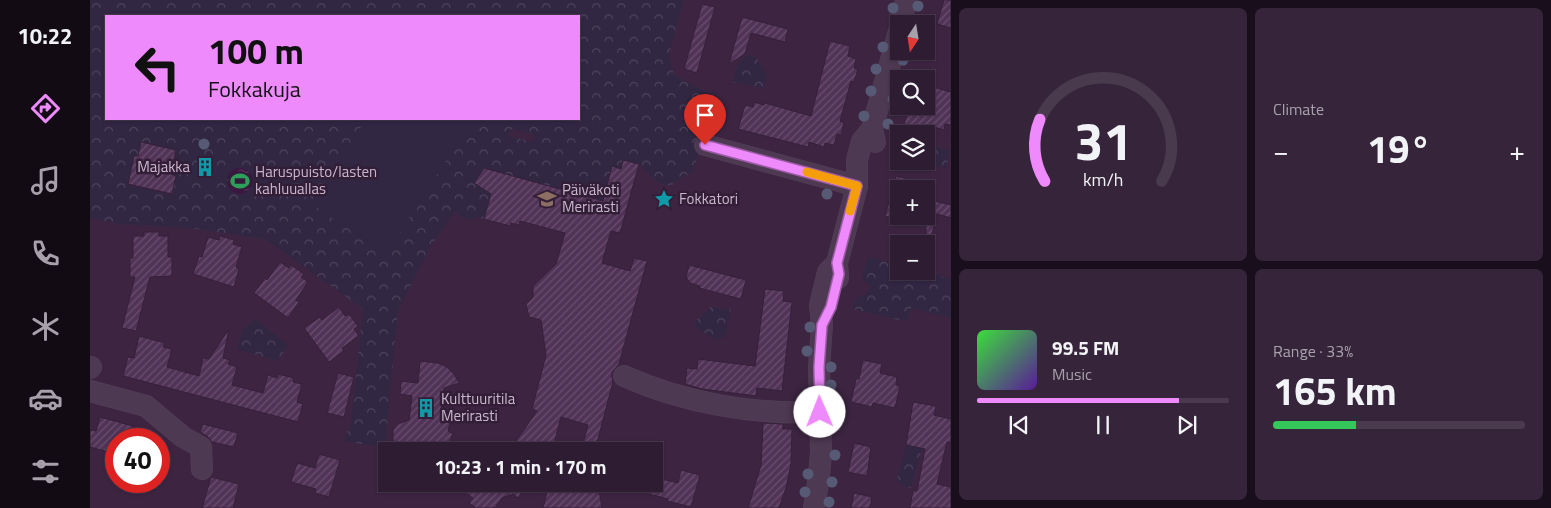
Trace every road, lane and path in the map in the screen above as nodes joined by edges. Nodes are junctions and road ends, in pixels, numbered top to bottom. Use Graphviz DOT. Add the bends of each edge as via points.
graph roads {
  1 [pos="906,0"];
  2 [pos="903,15"];
  3 [pos="891,60"];
  4 [pos="705,145"];
  5 [pos="857,186"];
  6 [pos="624,376"];
  7 [pos="90,391"];
  8 [pos="820,412"];
  9 [pos="202,469"];
  10 [pos="814,508"];
  1 -- 2 [label="street"];
  3 -- 5 [label="street" via="872,129 862,141 857,160"];
  4 -- 5 [label="street"];
  5 -- 8 [label="street" via="837,263 828,272 820,305"];
  6 -- 8 [label="street" via="688,398 732,407"];
  7 -- 9 [label="street" via="146,406 183,437 201,447"];
  8 -- 10 [label="street" via="821,452"];
}
